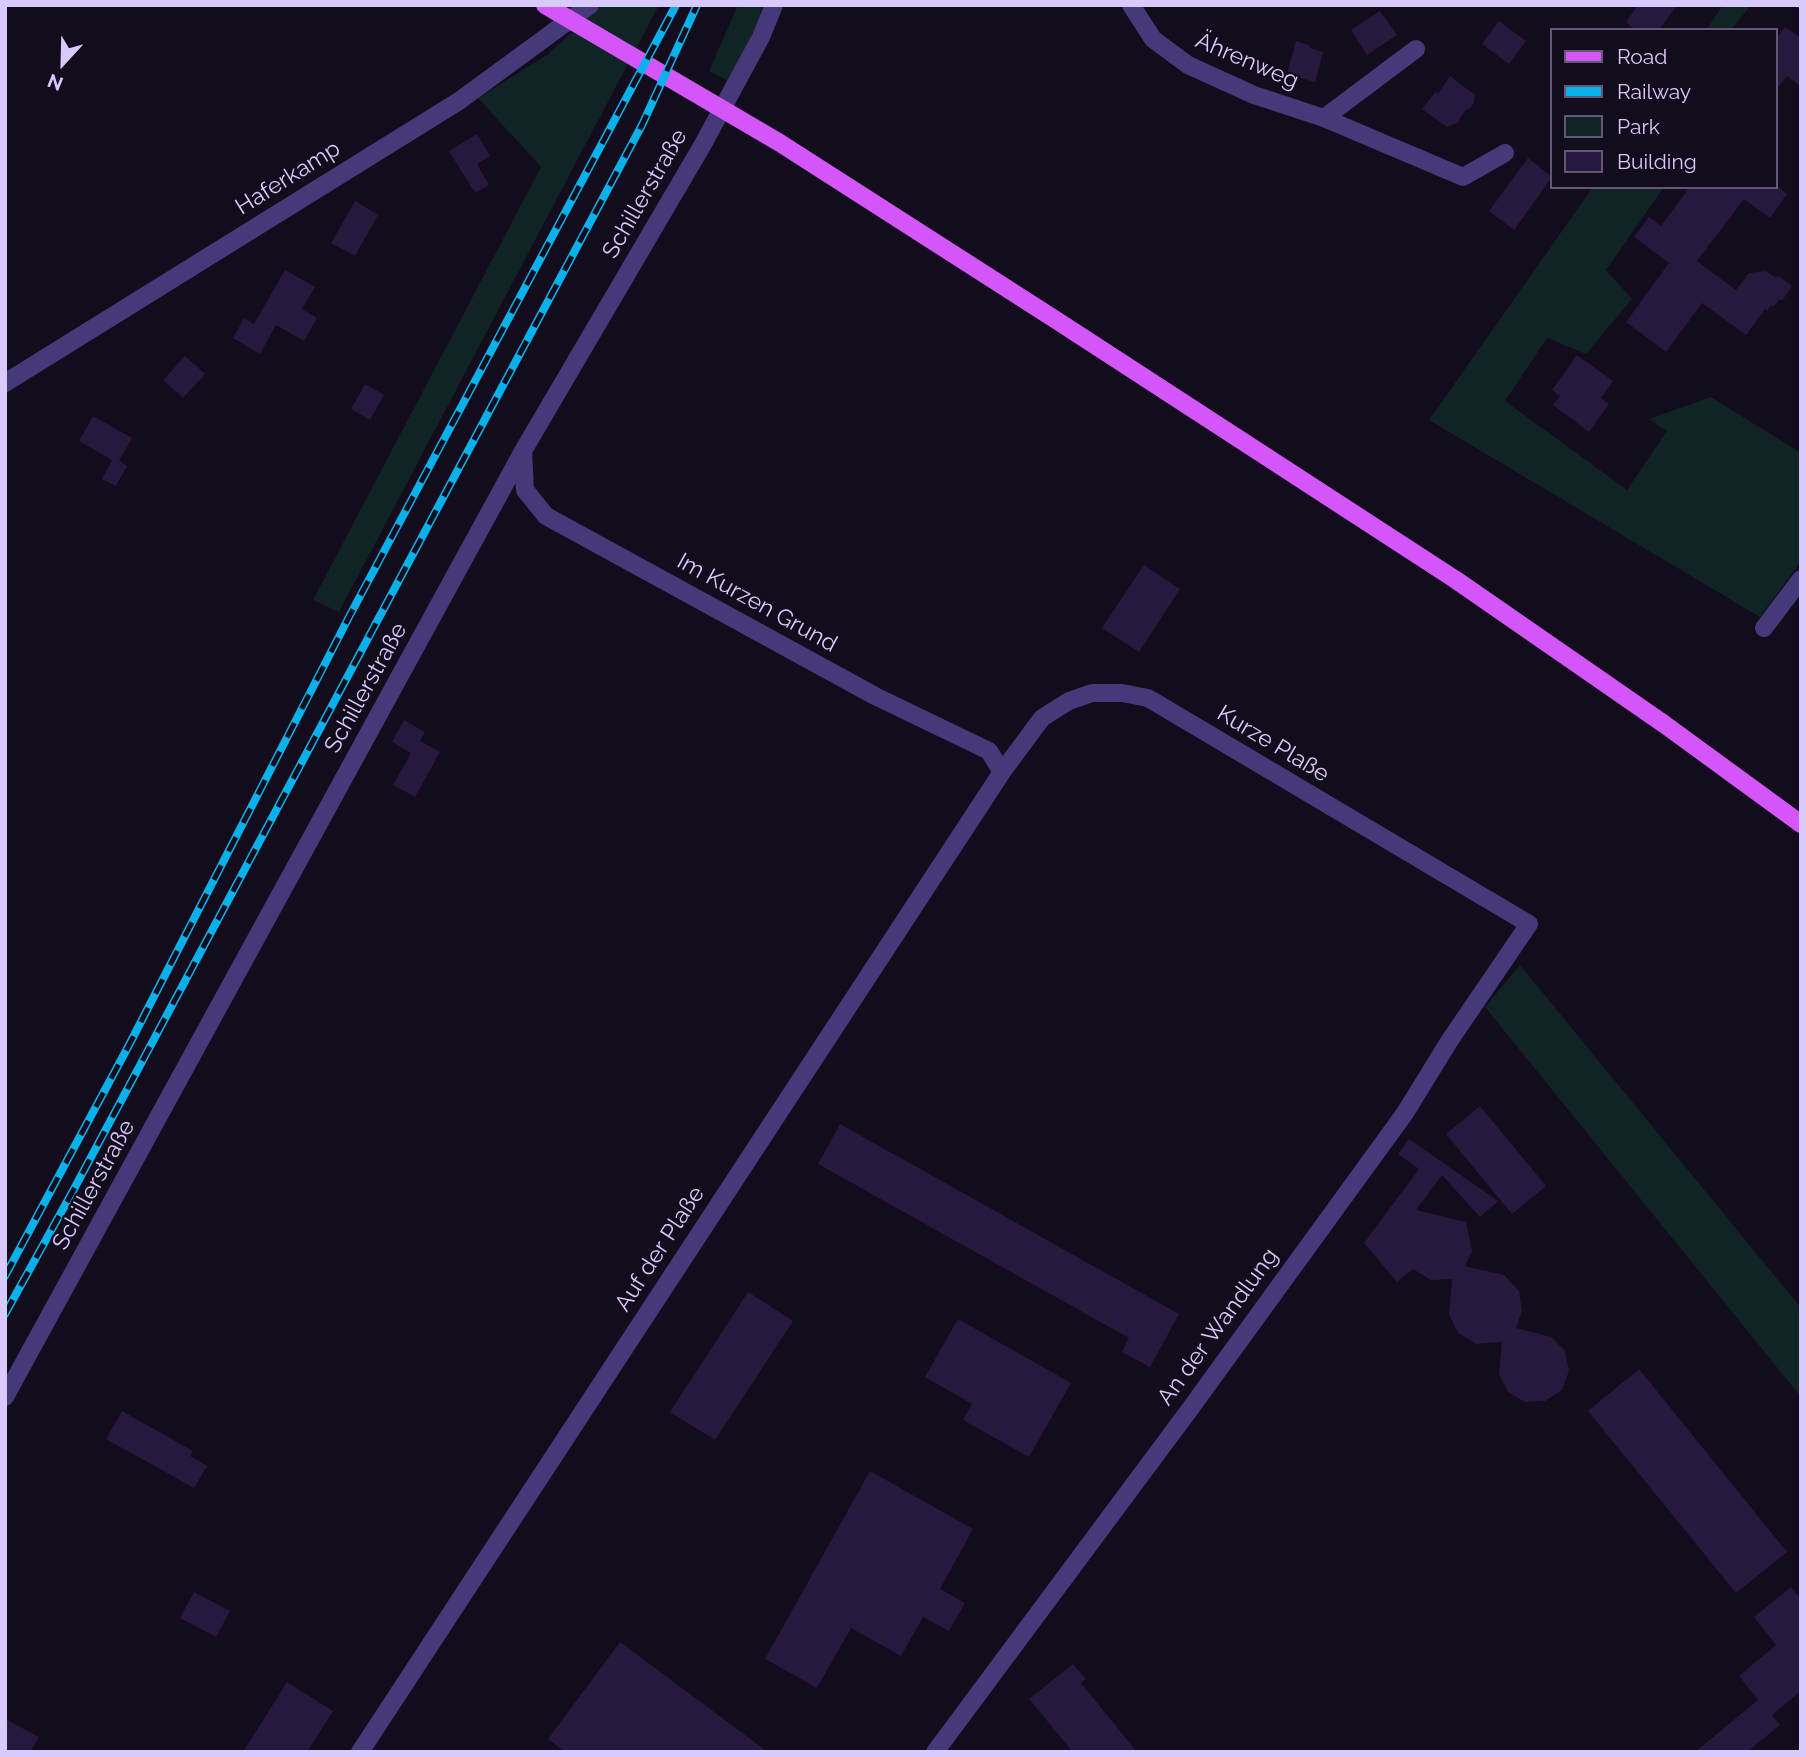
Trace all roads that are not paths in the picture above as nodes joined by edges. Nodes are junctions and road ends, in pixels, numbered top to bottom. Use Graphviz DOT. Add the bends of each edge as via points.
graph roads {
  1 [pos="545,5"];
  2 [pos="590,5"];
  3 [pos="774,5"];
  4 [pos="1131,5"];
  5 [pos="1416,49"];
  6 [pos="1324,118"];
  7 [pos="1505,153"];
  8 [pos="8,375"];
  9 [pos="523,451"];
  10 [pos="1801,579"];
  11 [pos="1764,628"];
  12 [pos="1002,772"];
  13 [pos="1801,824"];
  14 [pos="1529,924"];
  15 [pos="5,1397"];
  16 [pos="360,1752"];
  17 [pos="936,1752"];
  1 -- 13 [label="main road" via="780,144 1456,580"];
  2 -- 8 [label="street, Haferkamp" via="459,101"];
  3 -- 9 [label="street, Schillerstraße" via="702,146"];
  4 -- 6 [label="street, Ährenweg" via="1153,40 1188,65 1254,95"];
  5 -- 6 [label="street"];
  6 -- 7 [label="street, Ährenweg" via="1463,177"];
  9 -- 12 [label="street, Im Kurzen Grund" via="525,490 546,516 875,696 989,751"];
  9 -- 15 [label="street, Schillerstraße"];
  10 -- 11 [label="street"];
  12 -- 14 [label="street, Kurze Plaße" via="1042,718 1069,701 1092,693 1148,698"];
  12 -- 16 [label="street, Auf der Plaße"];
  14 -- 17 [label="street, An der Wandlung" via="1397,1124"];
}
